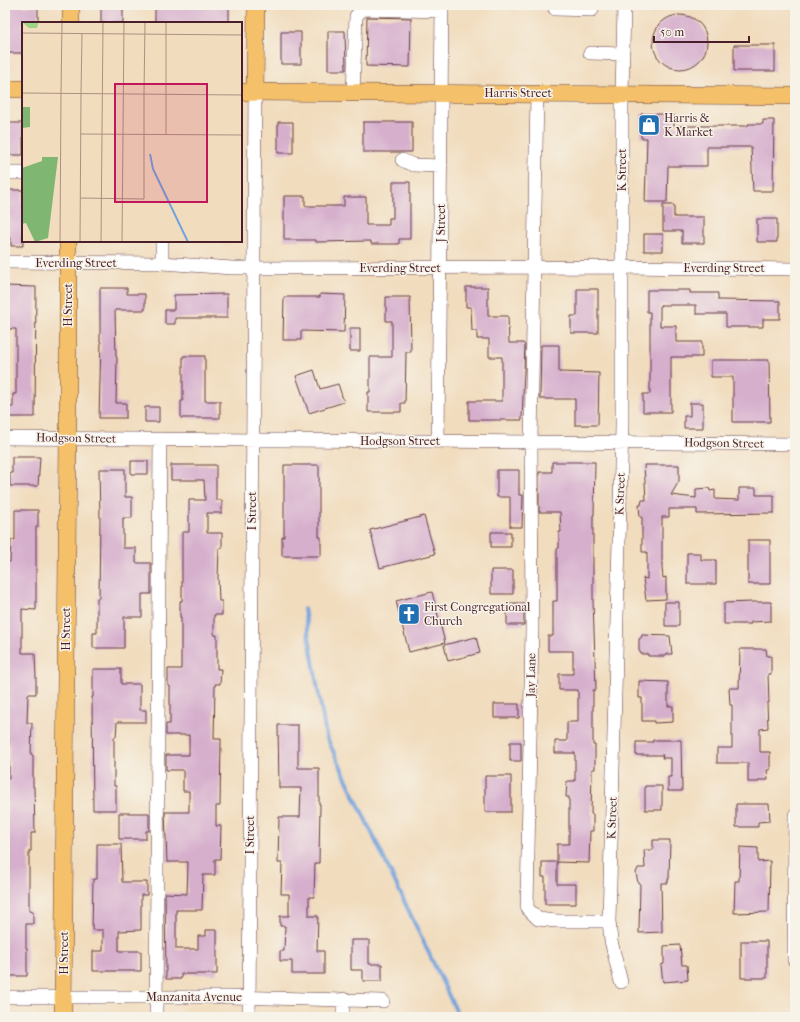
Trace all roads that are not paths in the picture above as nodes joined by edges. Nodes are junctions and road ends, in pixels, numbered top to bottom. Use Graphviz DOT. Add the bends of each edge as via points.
graph roads {
  1 [pos="71,5"];
  2 [pos="256,5"];
  3 [pos="624,5"];
  4 [pos="403,7"];
  5 [pos="442,8"];
  6 [pos="555,9"];
  7 [pos="592,10"];
  8 [pos="71,22"];
  9 [pos="590,53"];
  10 [pos="623,54"];
  11 [pos="5,89"];
  12 [pos="22,89"];
  13 [pos="246,89"];
  14 [pos="353,92"];
  15 [pos="442,93"];
  16 [pos="537,93"];
  17 [pos="622,94"];
  18 [pos="795,96"];
  19 [pos="402,160"];
  20 [pos="441,166"];
  21 [pos="5,173"];
  22 [pos="22,173"];
  23 [pos="68,242"];
  24 [pos="162,242"];
  25 [pos="5,262"];
  26 [pos="68,262"];
  27 [pos="162,263"];
  28 [pos="253,267"];
  29 [pos="621,267"];
  30 [pos="441,268"];
  31 [pos="533,268"];
  32 [pos="795,269"];
  33 [pos="68,437"];
  34 [pos="5,438"];
  35 [pos="160,439"];
  36 [pos="253,440"];
  37 [pos="438,441"];
  38 [pos="531,441"];
  39 [pos="621,442"];
  40 [pos="795,444"];
  41 [pos="795,815"];
  42 [pos="609,921"];
  43 [pos="794,960"];
  44 [pos="621,982"];
  45 [pos="63,996"];
  46 [pos="5,997"];
  47 [pos="156,997"];
  48 [pos="249,997"];
  49 [pos="343,999"];
  50 [pos="383,1001"];
  51 [pos="63,1017"];
  52 [pos="156,1017"];
  53 [pos="249,1017"];
  54 [pos="343,1017"];
  1 -- 8 [label="main road"];
  2 -- 13 [label="main road, I Street" via="256,32"];
  3 -- 10 [label="street, K Street"];
  4 -- 5 [label="street"];
  4 -- 14 [label="street" via="363,9 356,16"];
  5 -- 15 [label="street, J Street"];
  6 -- 7 [label="street"];
  9 -- 10 [label="street"];
  10 -- 17 [label="street, K Street"];
  11 -- 12 [label="main road"];
  13 -- 14 [label="main road, Harris Street"];
  13 -- 28 [label="street, I Street"];
  14 -- 15 [label="main road, Harris Street"];
  15 -- 16 [label="main road, Harris Street"];
  15 -- 20 [label="street, J Street"];
  16 -- 17 [label="main road, Harris Street"];
  16 -- 31 [label="street, Jay Lane"];
  17 -- 18 [label="main road, Harris Street"];
  17 -- 29 [label="street, K Street"];
  19 -- 20 [label="street" via="413,165"];
  20 -- 30 [label="street, J Street"];
  21 -- 22 [label="street"];
  23 -- 26 [label="main road, H Street"];
  24 -- 27 [label="street"];
  25 -- 26 [label="street, Everding Street"];
  26 -- 27 [label="street, Everding Street"];
  26 -- 33 [label="main road, H Street"];
  27 -- 28 [label="street, Everding Street"];
  28 -- 30 [label="street, Everding Street"];
  28 -- 36 [label="street, I Street"];
  29 -- 31 [label="street, Everding Street"];
  29 -- 32 [label="street, Everding Street"];
  29 -- 39 [label="street, K Street"];
  30 -- 31 [label="street, Everding Street"];
  30 -- 37 [label="street, J Street"];
  31 -- 38 [label="street, Jay Lane"];
  33 -- 34 [label="street, Hodgson Street"];
  33 -- 35 [label="street, Hodgson Street"];
  33 -- 45 [label="main road, H Street"];
  35 -- 36 [label="street, Hodgson Street"];
  35 -- 47 [label="street"];
  36 -- 37 [label="street, Hodgson Street"];
  36 -- 48 [label="street, I Street"];
  37 -- 38 [label="street, Hodgson Street"];
  38 -- 39 [label="street, Hodgson Street"];
  38 -- 42 [label="street, Jay Lane" via="532,629 527,908 538,919"];
  39 -- 40 [label="street, Hodgson Street"];
  39 -- 42 [label="street, K Street"];
  41 -- 43 [label="street"];
  42 -- 44 [label="street, K Street"];
  45 -- 46 [label="street, Manzanita Avenue"];
  45 -- 47 [label="street, Manzanita Avenue"];
  45 -- 51 [label="main road, H Street"];
  47 -- 48 [label="street, Manzanita Avenue"];
  47 -- 52 [label="street"];
  48 -- 49 [label="street, Manzanita Avenue"];
  48 -- 53 [label="street, I Street"];
  49 -- 50 [label="street, Manzanita Avenue"];
  49 -- 54 [label="street"];
}
